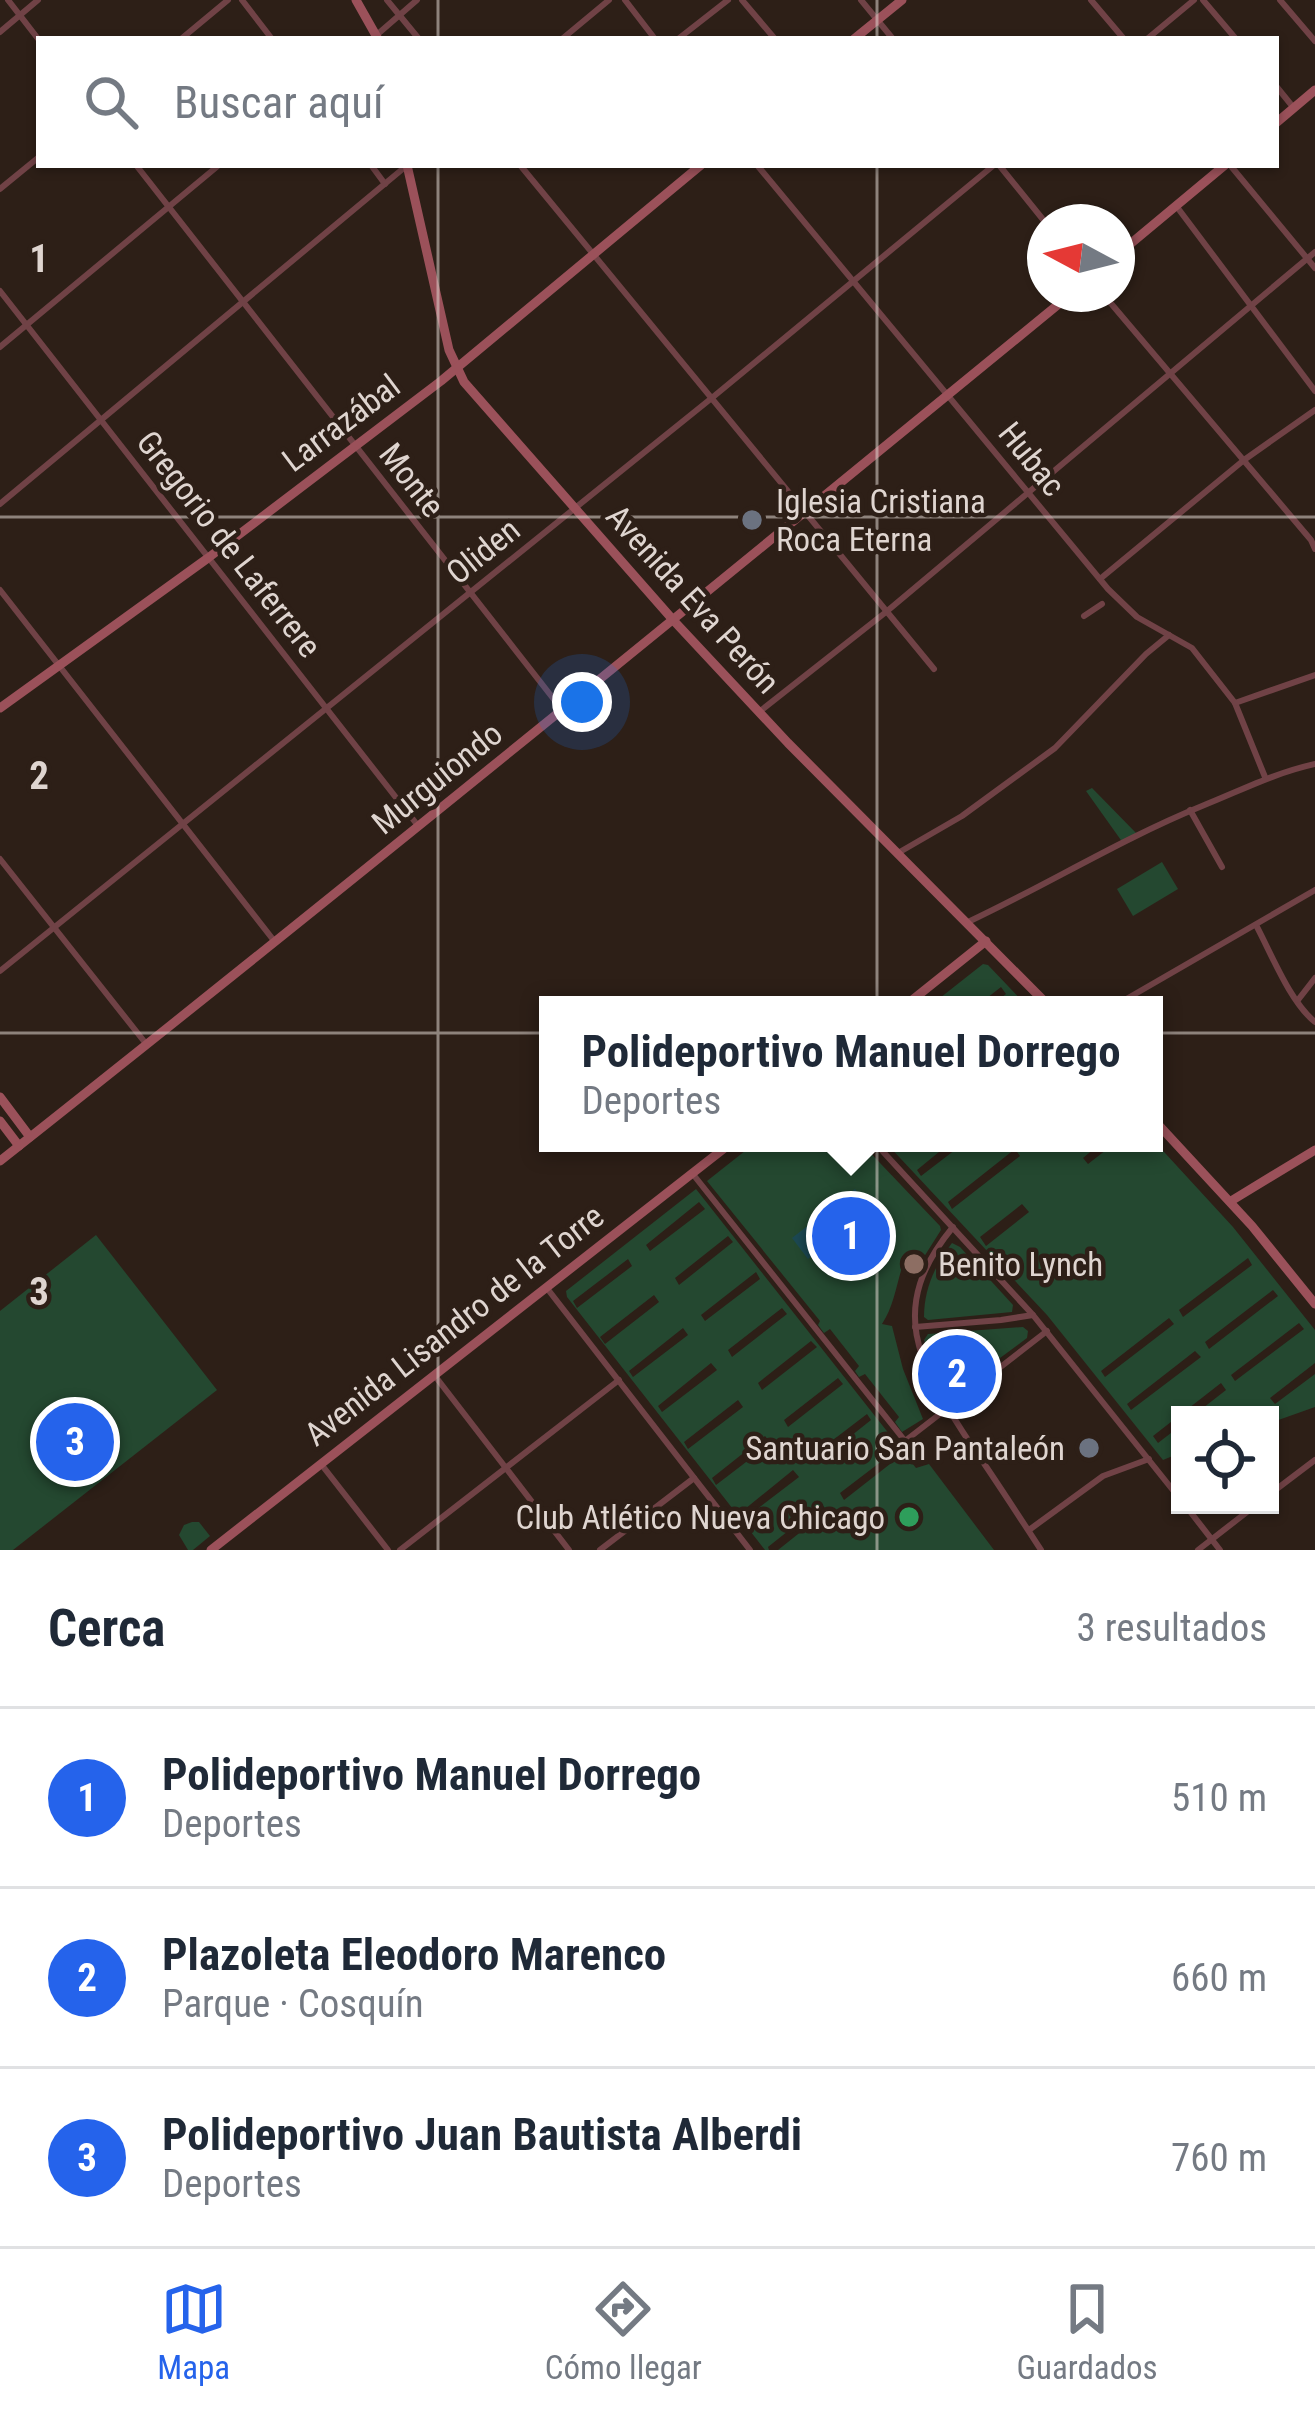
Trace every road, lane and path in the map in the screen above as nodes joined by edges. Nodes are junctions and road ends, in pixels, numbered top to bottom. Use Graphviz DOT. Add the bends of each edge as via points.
graph roads {
  1 [pos="8,0"];
  2 [pos="38,0"];
  3 [pos="228,0"];
  4 [pos="242,0"];
  5 [pos="356,0"];
  6 [pos="386,0"];
  7 [pos="417,0"];
  8 [pos="609,0"];
  9 [pos="625,0"];
  10 [pos="728,0"];
  11 [pos="742,0"];
  12 [pos="861,0"];
  13 [pos="902,0"];
  14 [pos="1091,0"];
  15 [pos="1198,0"];
  16 [pos="1280,0"];
  17 [pos="400,15"];
  18 [pos="20,16"];
  19 [pos="877,20"];
  20 [pos="0,32"];
  21 [pos="36,36"];
  22 [pos="185,36"];
  23 [pos="270,36"];
  24 [pos="375,36"];
  25 [pos="378,36"];
  26 [pos="417,36"];
  27 [pos="566,36"];
  28 [pos="653,36"];
  29 [pos="682,36"];
  30 [pos="772,36"];
  31 [pos="858,36"];
  32 [pos="890,36"];
  33 [pos="1121,36"];
  34 [pos="1151,36"];
  35 [pos="1233,36"];
  36 [pos="1315,41"];
  37 [pos="1279,90"];
  38 [pos="1315,90"];
  39 [pos="1294,108"];
  40 [pos="1279,120"];
  41 [pos="36,159"];
  42 [pos="138,168"];
  43 [pos="215,168"];
  44 [pos="372,168"];
  45 [pos="404,168"];
  46 [pos="409,168"];
  47 [pos="522,168"];
  48 [pos="697,168"];
  49 [pos="760,168"];
  50 [pos="993,168"];
  51 [pos="1000,168"];
  52 [pos="1224,168"];
  53 [pos="1231,168"];
  54 [pos="385,184"];
  55 [pos="0,189"];
  56 [pos="1030,204"];
  57 [pos="1176,205"];
  58 [pos="169,207"];
  59 [pos="1135,240"];
  60 [pos="1315,252"];
  61 [pos="593,254"];
  62 [pos="1307,259"];
  63 [pos="1315,268"];
  64 [pos="853,279"];
  65 [pos="0,291"];
  66 [pos="244,302"];
  67 [pos="1251,306"];
  68 [pos="1049,312"];
  69 [pos="1119,312"];
  70 [pos="26,325"];
  71 [pos="0,346"];
  72 [pos="455,368"];
  73 [pos="1171,372"];
  74 [pos="1315,391"];
  75 [pos="948,394"];
  76 [pos="713,397"];
  77 [pos="1315,410"];
  78 [pos="101,420"];
  79 [pos="355,447"];
  80 [pos="1244,460"];
  81 [pos="1029,493"];
  82 [pos="0,504"];
  83 [pos="573,508"];
  84 [pos="805,512"];
  85 [pos="1314,543"];
  86 [pos="208,558"];
  87 [pos="1100,579"];
  88 [pos="0,590"];
  89 [pos="470,593"];
  90 [pos="1102,604"];
  91 [pos="886,612"];
  92 [pos="1084,616"];
  93 [pos="674,621"];
  94 [pos="1169,635"];
  95 [pos="58,666"];
  96 [pos="934,669"];
  97 [pos="1315,675"];
  98 [pos="1235,704"];
  99 [pos="0,708"];
  100 [pos="327,709"];
  101 [pos="563,711"];
  102 [pos="759,712"];
  103 [pos="1315,764"];
  104 [pos="1265,777"];
  105 [pos="1190,811"];
  106 [pos="183,825"];
  107 [pos="419,827"];
  108 [pos="898,853"];
  109 [pos="0,859"];
  110 [pos="1222,867"];
  111 [pos="1315,890"];
  112 [pos="968,922"];
  113 [pos="1256,925"];
  114 [pos="55,928"];
  115 [pos="986,941"];
  116 [pos="276,943"];
  117 [pos="0,971"];
  118 [pos="1315,978"];
  119 [pos="917,996"];
  120 [pos="1039,996"];
  121 [pos="1132,996"];
  122 [pos="1298,1000"];
  123 [pos="1315,1022"];
  124 [pos="147,1045"];
  125 [pos="0,1097"];
  126 [pos="0,1121"];
  127 [pos="1163,1130"];
  128 [pos="30,1137"];
  129 [pos="19,1146"];
  130 [pos="1315,1150"];
  131 [pos="719,1152"];
  132 [pos="883,1152"];
  133 [pos="0,1161"];
  134 [pos="692,1173"];
  135 [pos="1231,1202"];
  136 [pos="953,1227"];
  137 [pos="546,1287"];
  138 [pos="1315,1304"];
  139 [pos="1034,1315"];
  140 [pos="915,1327"];
  141 [pos="1047,1331"];
  142 [pos="435,1376"];
  143 [pos="619,1380"];
  144 [pos="947,1408"];
  145 [pos="1149,1459"];
  146 [pos="1315,1460"];
  147 [pos="321,1464"];
  148 [pos="506,1469"];
  149 [pos="694,1478"];
  150 [pos="1279,1487"];
  151 [pos="1171,1488"];
  152 [pos="1192,1514"];
  153 [pos="1244,1514"];
  154 [pos="1028,1531"];
  155 [pos="1212,1539"];
  156 [pos="211,1550"];
  157 [pos="388,1550"];
  158 [pos="400,1550"];
  159 [pos="569,1550"];
  160 [pos="600,1550"];
  161 [pos="750,1550"];
  162 [pos="1041,1550"];
  163 [pos="1198,1550"];
  164 [pos="1220,1550"];
  1 -- 18 [label="street"];
  2 -- 18 [label="street"];
  3 -- 22 [label="street"];
  4 -- 23 [label="street"];
  5 -- 24 [label="street"];
  6 -- 17 [label="street"];
  7 -- 17 [label="street"];
  8 -- 27 [label="street"];
  9 -- 28 [label="street"];
  10 -- 29 [label="street"];
  11 -- 30 [label="street"];
  12 -- 19 [label="street"];
  13 -- 19 [label="street"];
  14 -- 33 [label="street"];
  15 -- 34 [label="street"];
  15 -- 35 [label="street"];
  16 -- 36 [label="street"];
  17 -- 25 [label="street"];
  17 -- 26 [label="street"];
  18 -- 20 [label="street"];
  18 -- 21 [label="street"];
  19 -- 31 [label="street"];
  19 -- 32 [label="street"];
  37 -- 39 [label="street"];
  38 -- 39 [label="street"];
  39 -- 40 [label="street"];
  41 -- 55 [label="street"];
  42 -- 58 [label="street, Monte"];
  43 -- 58 [label="street"];
  44 -- 54 [label="street"];
  45 -- 54 [label="street"];
  46 -- 72 [label="street, Avenida Eva Perón"];
  47 -- 61 [label="street"];
  48 -- 61 [label="street, Larrazábal"];
  49 -- 64 [label="street, Hubac"];
  50 -- 64 [label="street, Oliden"];
  51 -- 56 [label="street"];
  52 -- 57 [label="street"];
  53 -- 62 [label="street"];
  54 -- 66 [label="street"];
  57 -- 59 [label="street"];
  57 -- 67 [label="street"];
  58 -- 66 [label="street, Monte"];
  58 -- 70 [label="street"];
  60 -- 62 [label="street"];
  61 -- 72 [label="street, Larrazábal"];
  61 -- 76 [label="street"];
  62 -- 63 [label="street"];
  62 -- 67 [label="street"];
  64 -- 75 [label="street, Hubac"];
  64 -- 76 [label="street, Oliden"];
  65 -- 70 [label="street, Gregorio de Laferrere"];
  66 -- 78 [label="street"];
  66 -- 79 [label="street, Monte"];
  67 -- 73 [label="street"];
  67 -- 74 [label="street"];
  68 -- 75 [label="street, Murguiondo"];
  69 -- 73 [label="street"];
  70 -- 71 [label="street"];
  70 -- 78 [label="street, Gregorio de Laferrere"];
  72 -- 79 [label="street, Larrazábal"];
  72 -- 83 [label="street, Avenida Eva Perón"];
  73 -- 80 [label="street"];
  73 -- 81 [label="street"];
  75 -- 81 [label="street, Hubac"];
  75 -- 84 [label="street, Murguiondo"];
  76 -- 83 [label="street, Oliden"];
  76 -- 84 [label="street"];
  77 -- 80 [label="street"];
  78 -- 82 [label="street"];
  78 -- 86 [label="street, Gregorio de Laferrere"];
  79 -- 86 [label="street, Larrazábal"];
  79 -- 89 [label="street, Monte"];
  80 -- 85 [label="street"];
  80 -- 87 [label="street"];
  81 -- 87 [label="street, Hubac"];
  81 -- 91 [label="street"];
  83 -- 89 [label="street, Oliden"];
  83 -- 93 [label="street, Avenida Eva Perón"];
  84 -- 91 [label="street"];
  84 -- 93 [label="street, Murguiondo"];
  86 -- 95 [label="street, Larrazábal"];
  86 -- 100 [label="street, Gregorio de Laferrere"];
  87 -- 94 [label="street, Hubac"];
  88 -- 95 [label="street"];
  89 -- 100 [label="street, Oliden"];
  89 -- 101 [label="street, Monte"];
  90 -- 92 [label="street"];
  91 -- 96 [label="street"];
  91 -- 102 [label="street"];
  93 -- 101 [label="street, Murguiondo"];
  93 -- 102 [label="street, Avenida Eva Perón"];
  94 -- 98 [label="street, Hubac" via="1192,648"];
  94 -- 108 [label="street" via="1055,748"];
  95 -- 99 [label="street, Larrazábal"];
  95 -- 106 [label="street"];
  97 -- 98 [label="street"];
  98 -- 104 [label="street, Hubac"];
  100 -- 106 [label="street, Oliden"];
  100 -- 107 [label="street, Gregorio de Laferrere"];
  101 -- 107 [label="street, Murguiondo"];
  102 -- 108 [label="street, Avenida Eva Perón"];
  103 -- 104 [label="street"];
  104 -- 105 [label="street"];
  105 -- 110 [label="street"];
  105 -- 112 [label="street"];
  106 -- 114 [label="street, Oliden"];
  106 -- 116 [label="street"];
  107 -- 116 [label="street, Murguiondo"];
  108 -- 112 [label="street, Avenida Eva Perón"];
  109 -- 114 [label="street"];
  111 -- 113 [label="street"];
  112 -- 115 [label="street, Avenida Eva Perón"];
  113 -- 121 [label="street"];
  113 -- 122 [label="street"];
  114 -- 117 [label="street, Oliden"];
  114 -- 124 [label="street"];
  115 -- 119 [label="street"];
  115 -- 120 [label="street, Avenida Eva Perón"];
  116 -- 124 [label="street, Murguiondo"];
  118 -- 122 [label="street"];
  122 -- 123 [label="street"];
  124 -- 128 [label="street, Murguiondo"];
  125 -- 128 [label="street"];
  126 -- 129 [label="street"];
  127 -- 135 [label="street"];
  128 -- 129 [label="street, Murguiondo"];
  129 -- 133 [label="street, Murguiondo"];
  130 -- 135 [label="street"];
  131 -- 134 [label="street, Avenida Lisandro de la Torre"];
  132 -- 136 [label="street"];
  134 -- 137 [label="street, Avenida Lisandro de la Torre"];
  134 -- 144 [label="street" via="905,1442"];
  135 -- 138 [label="street"];
  136 -- 139 [label="street"];
  136 -- 140 [label="street" via="923,1274"];
  137 -- 142 [label="street, Avenida Lisandro de la Torre"];
  137 -- 143 [label="street"];
  139 -- 140 [label="street"];
  139 -- 141 [label="street"];
  140 -- 144 [label="street"];
  141 -- 144 [label="street"];
  141 -- 145 [label="street"];
  142 -- 147 [label="street, Avenida Lisandro de la Torre"];
  142 -- 148 [label="street"];
  143 -- 148 [label="street"];
  143 -- 149 [label="street"];
  144 -- 154 [label="street"];
  145 -- 151 [label="street"];
  145 -- 154 [label="street" via="1103,1475"];
  146 -- 150 [label="street"];
  147 -- 156 [label="street, Avenida Lisandro de la Torre"];
  147 -- 157 [label="street"];
  148 -- 158 [label="street"];
  148 -- 159 [label="street"];
  149 -- 160 [label="street"];
  149 -- 161 [label="street"];
  152 -- 155 [label="street"];
  153 -- 155 [label="street"];
  154 -- 162 [label="street"];
  155 -- 163 [label="street"];
  155 -- 164 [label="street"];
}
